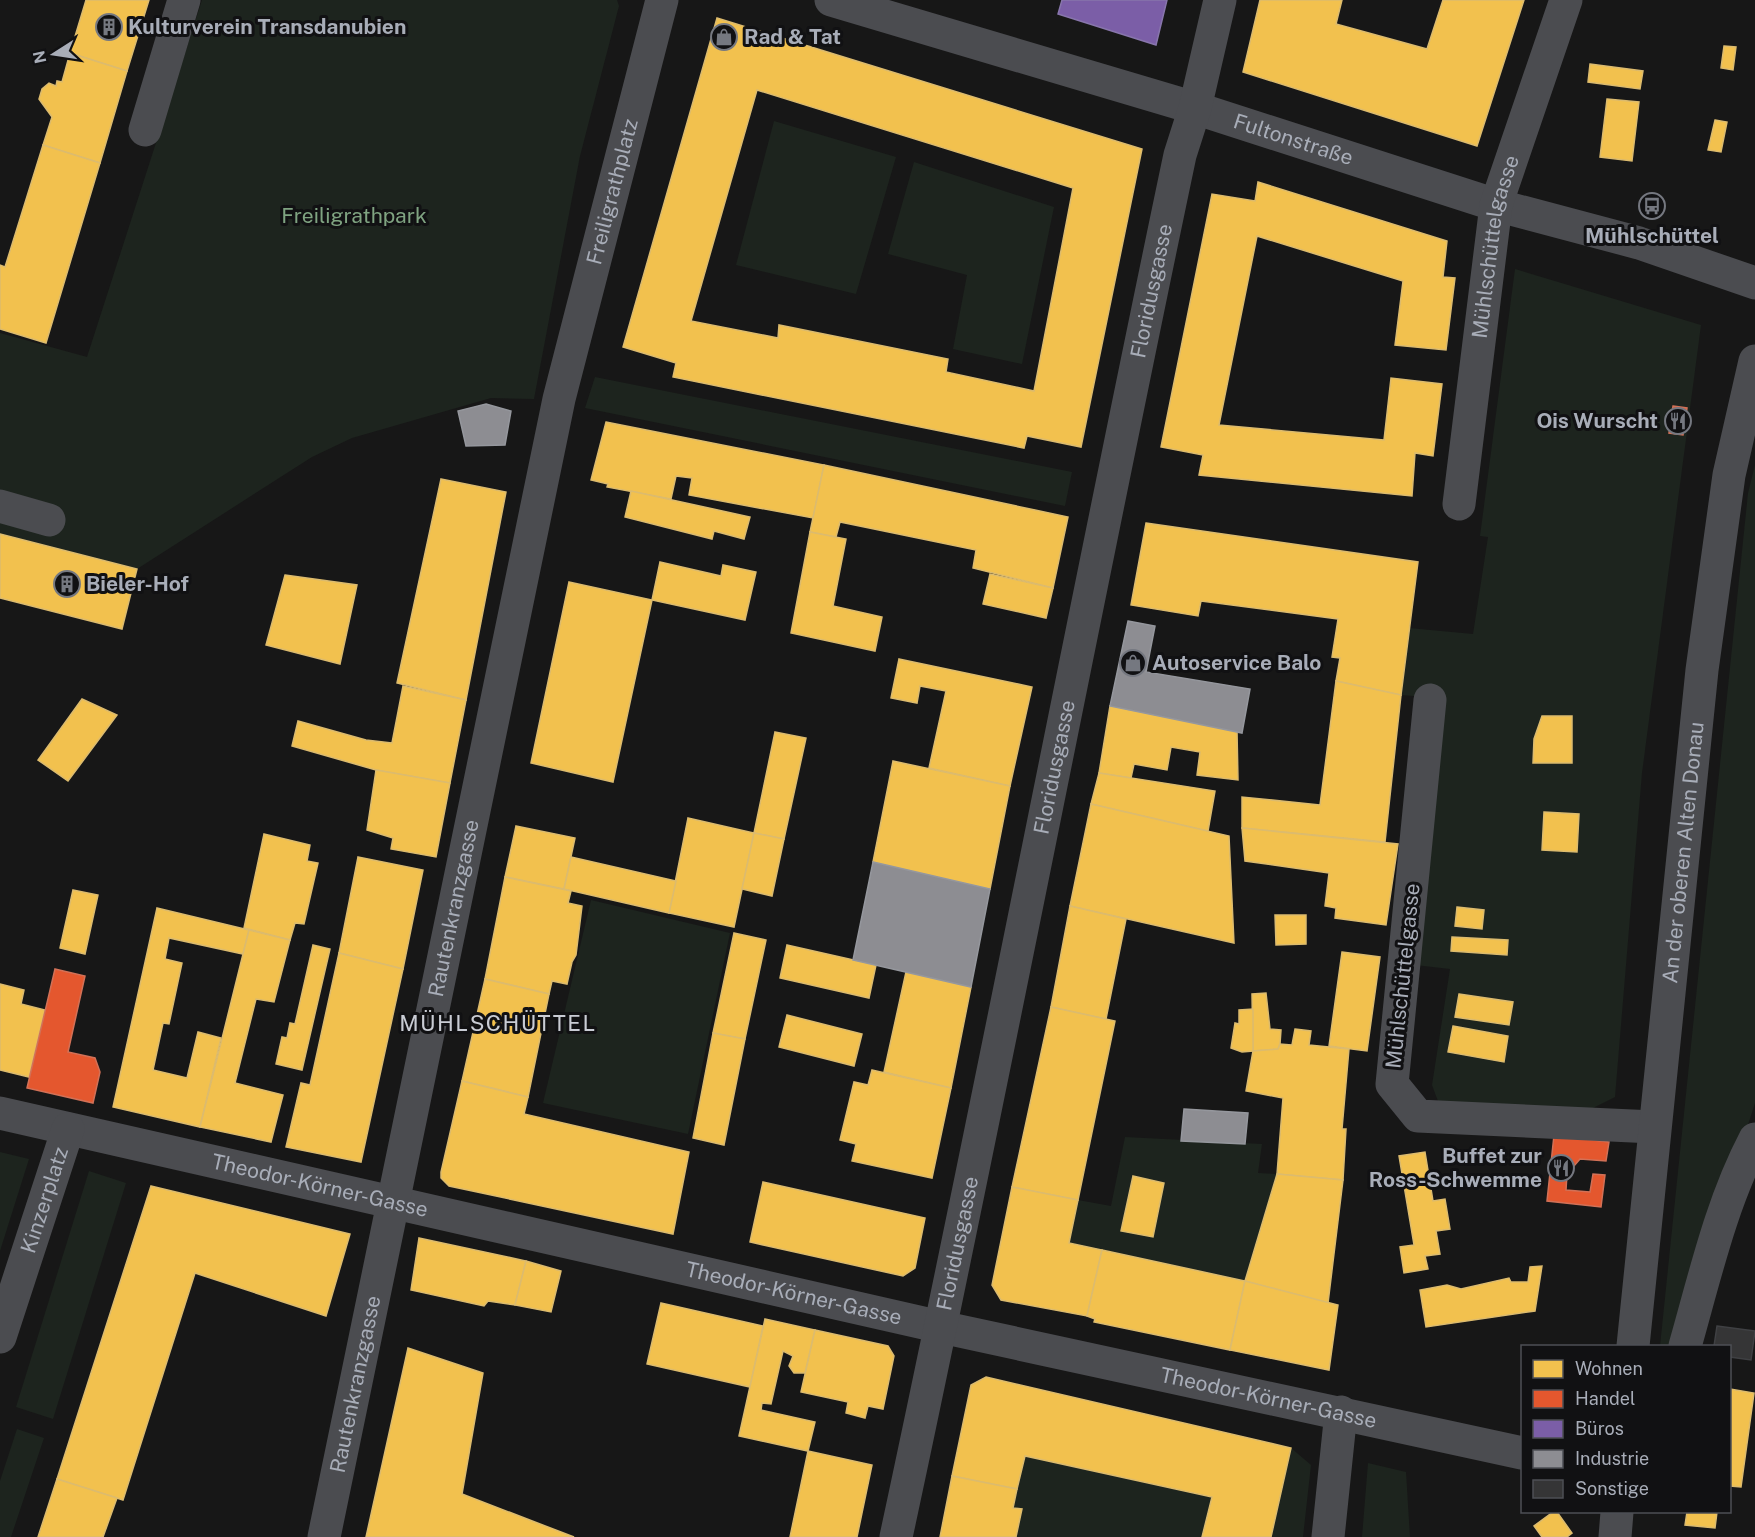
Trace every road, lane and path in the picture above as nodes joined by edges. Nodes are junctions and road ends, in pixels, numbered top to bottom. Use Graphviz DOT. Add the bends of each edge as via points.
graph roads {
  1 [pos="184,0"];
  2 [pos="662,0"];
  3 [pos="831,0"];
  4 [pos="1220,0"];
  5 [pos="1566,0"];
  6 [pos="1196,108"];
  7 [pos="145,130"];
  8 [pos="1496,205"];
  9 [pos="1755,283"];
  10 [pos="1755,360"];
  11 [pos="562,385"];
  12 [pos="1459,504"];
  13 [pos="0,506"];
  14 [pos="49,520"];
  15 [pos="1430,700"];
  16 [pos="0,1113"];
  17 [pos="1654,1127"];
  18 [pos="68,1129"];
  19 [pos="1755,1139"];
  20 [pos="393,1204"];
  21 [pos="941,1327"];
  22 [pos="0,1337"];
  23 [pos="1633,1345"];
  24 [pos="1686,1345"];
  25 [pos="1341,1412"];
  26 [pos="1521,1453"];
  27 [pos="1617,1513"];
  28 [pos="324,1537"];
  29 [pos="896,1537"];
  30 [pos="1328,1537"];
  31 [pos="1615,1537"];
  1 -- 7 [label="street"];
  2 -- 11 [label="street, Freiligrathplatz"];
  3 -- 6 [label="street, Fultonstraße"];
  4 -- 6 [label="street, Floridusgasse"];
  5 -- 8 [label="street, Mühlschüttelgasse"];
  6 -- 8 [label="street, Fultonstraße"];
  6 -- 21 [label="street, Floridusgasse" via="1180,155 1111,479"];
  8 -- 9 [label="street, Fultonstraße" via="1639,243"];
  8 -- 12 [label="street, Mühlschüttelgasse"];
  10 -- 17 [label="street, An der oberen Alten Donau" via="1729,475 1702,670"];
  11 -- 20 [label="street, Rautenkranzgasse"];
  13 -- 14 [label="street"];
  15 -- 17 [label="street, Mühlschüttelgasse" via="1392,1084 1418,1116"];
  16 -- 18 [label="street, Kinzerplatz"];
  17 -- 23 [label="street, An der oberen Alten Donau"];
  18 -- 20 [label="street, Theodor-Körner-Gasse"];
  18 -- 22 [label="street, Kinzerplatz"];
  19 -- 24 [label="street" via="1741,1165 1718,1231"];
  20 -- 21 [label="street, Theodor-Körner-Gasse"];
  20 -- 28 [label="street, Rautenkranzgasse"];
  21 -- 25 [label="street, Theodor-Körner-Gasse"];
  21 -- 29 [label="street, Floridusgasse"];
  25 -- 26 [label="street, Theodor-Körner-Gasse"];
  25 -- 30 [label="street"];
  27 -- 31 [label="street"];
}
